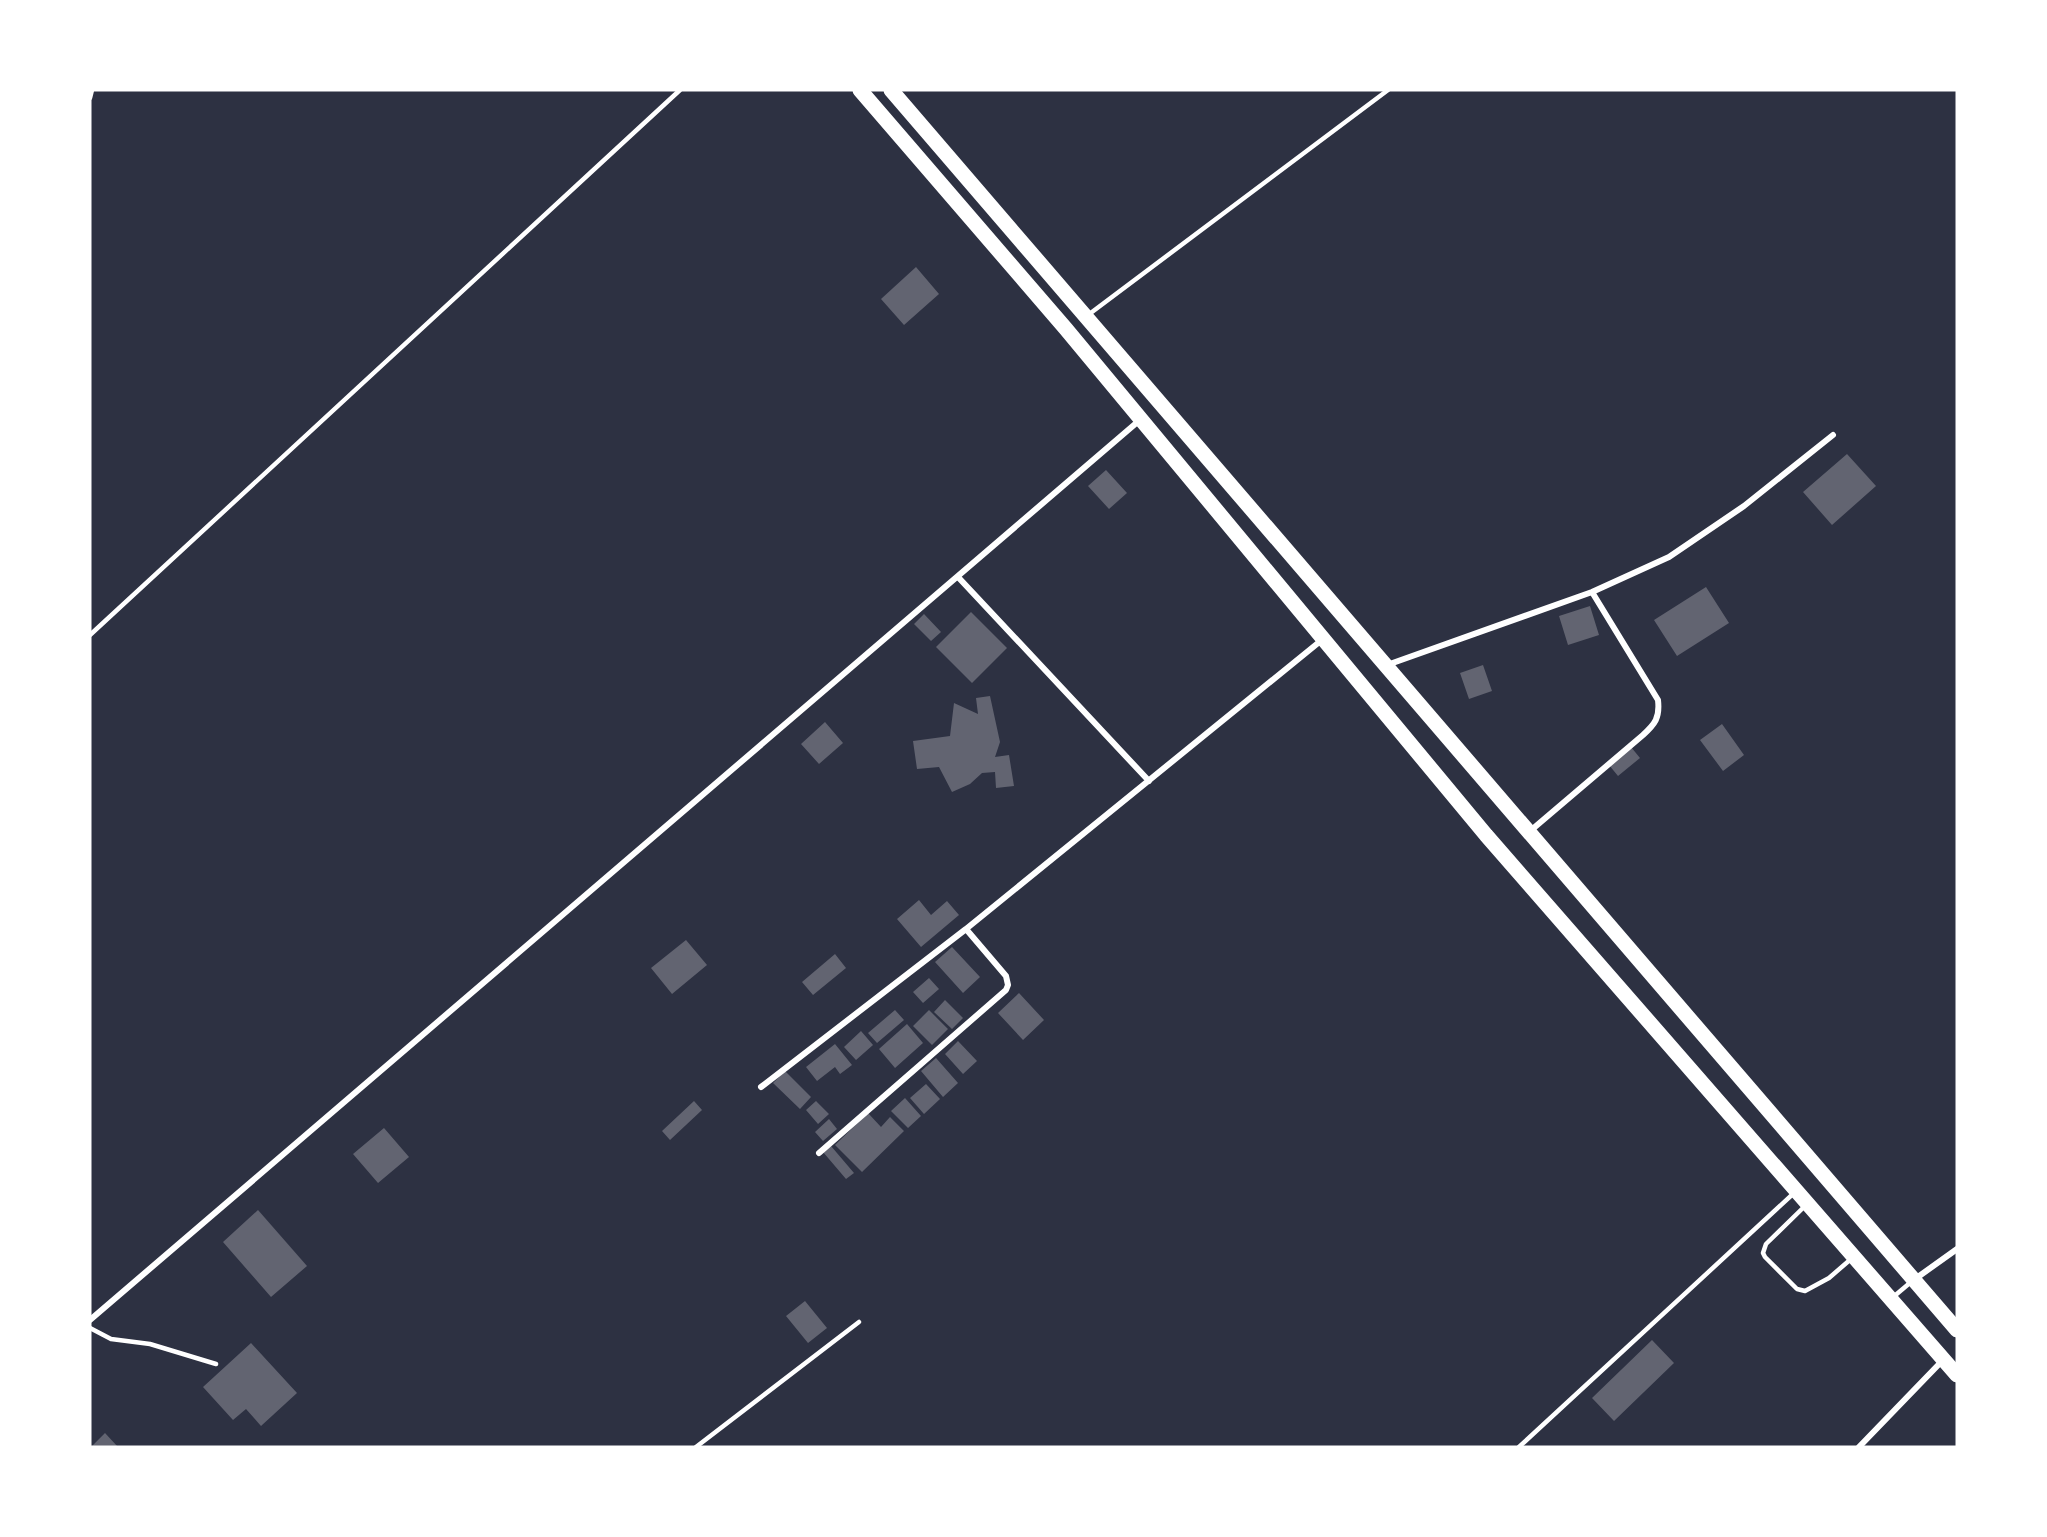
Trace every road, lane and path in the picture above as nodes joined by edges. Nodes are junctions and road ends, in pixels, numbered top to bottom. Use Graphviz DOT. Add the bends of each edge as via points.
graph roads {
  1 [pos="92,90"];
  2 [pos="680,90"];
  3 [pos="860,90"];
  4 [pos="891,90"];
  5 [pos="1388,90"];
  6 [pos="90,98"];
  7 [pos="1086,317"];
  8 [pos="1141,419"];
  9 [pos="1833,435"];
  10 [pos="957,577"];
  11 [pos="1592,592"];
  12 [pos="90,635"];
  13 [pos="1324,639"];
  14 [pos="1385,666"];
  15 [pos="1149,781"];
  16 [pos="1528,833"];
  17 [pos="966,929"];
  18 [pos="761,1087"];
  19 [pos="819,1153"];
  20 [pos="1796,1191"];
  21 [pos="1807,1204"];
  22 [pos="1957,1249"];
  23 [pos="1853,1257"];
  24 [pos="1915,1279"];
  25 [pos="1890,1300"];
  26 [pos="90,1320"];
  27 [pos="860,1322"];
  28 [pos="90,1328"];
  29 [pos="1957,1330"];
  30 [pos="1943,1360"];
  31 [pos="216,1364"];
  32 [pos="1957,1376"];
  33 [pos="696,1447"];
  34 [pos="1519,1447"];
  35 [pos="1859,1447"];
  1 -- 6 [label="lane"];
  2 -- 12 [label="lane"];
  3 -- 8 [label="main road"];
  4 -- 7 [label="main road"];
  5 -- 7 [label="lane"];
  7 -- 14 [label="main road"];
  8 -- 10 [label="street"];
  8 -- 13 [label="main road"];
  9 -- 11 [label="street" via="1744,506 1669,557"];
  10 -- 15 [label="street"];
  10 -- 26 [label="street"];
  11 -- 14 [label="street"];
  11 -- 16 [label="street" via="1658,700 1659,713 1656,723 1643,735"];
  13 -- 15 [label="street"];
  13 -- 20 [label="main road" via="1486,835"];
  14 -- 16 [label="main road"];
  15 -- 17 [label="street"];
  16 -- 24 [label="main road"];
  17 -- 18 [label="street"];
  17 -- 19 [label="street" via="1006,976 1006,990"];
  20 -- 21 [label="main road"];
  20 -- 34 [label="lane"];
  21 -- 23 [label="main road"];
  21 -- 23 [label="lane" via="1762,1254 1797,1289 1805,1291 1829,1278"];
  22 -- 24 [label="street"];
  23 -- 25 [label="main road"];
  24 -- 25 [label="lane"];
  24 -- 29 [label="main road"];
  25 -- 30 [label="main road"];
  27 -- 33 [label="lane"];
  28 -- 31 [label="lane" via="111,1339 150,1344"];
  30 -- 32 [label="main road"];
  30 -- 35 [label="street"];
}
